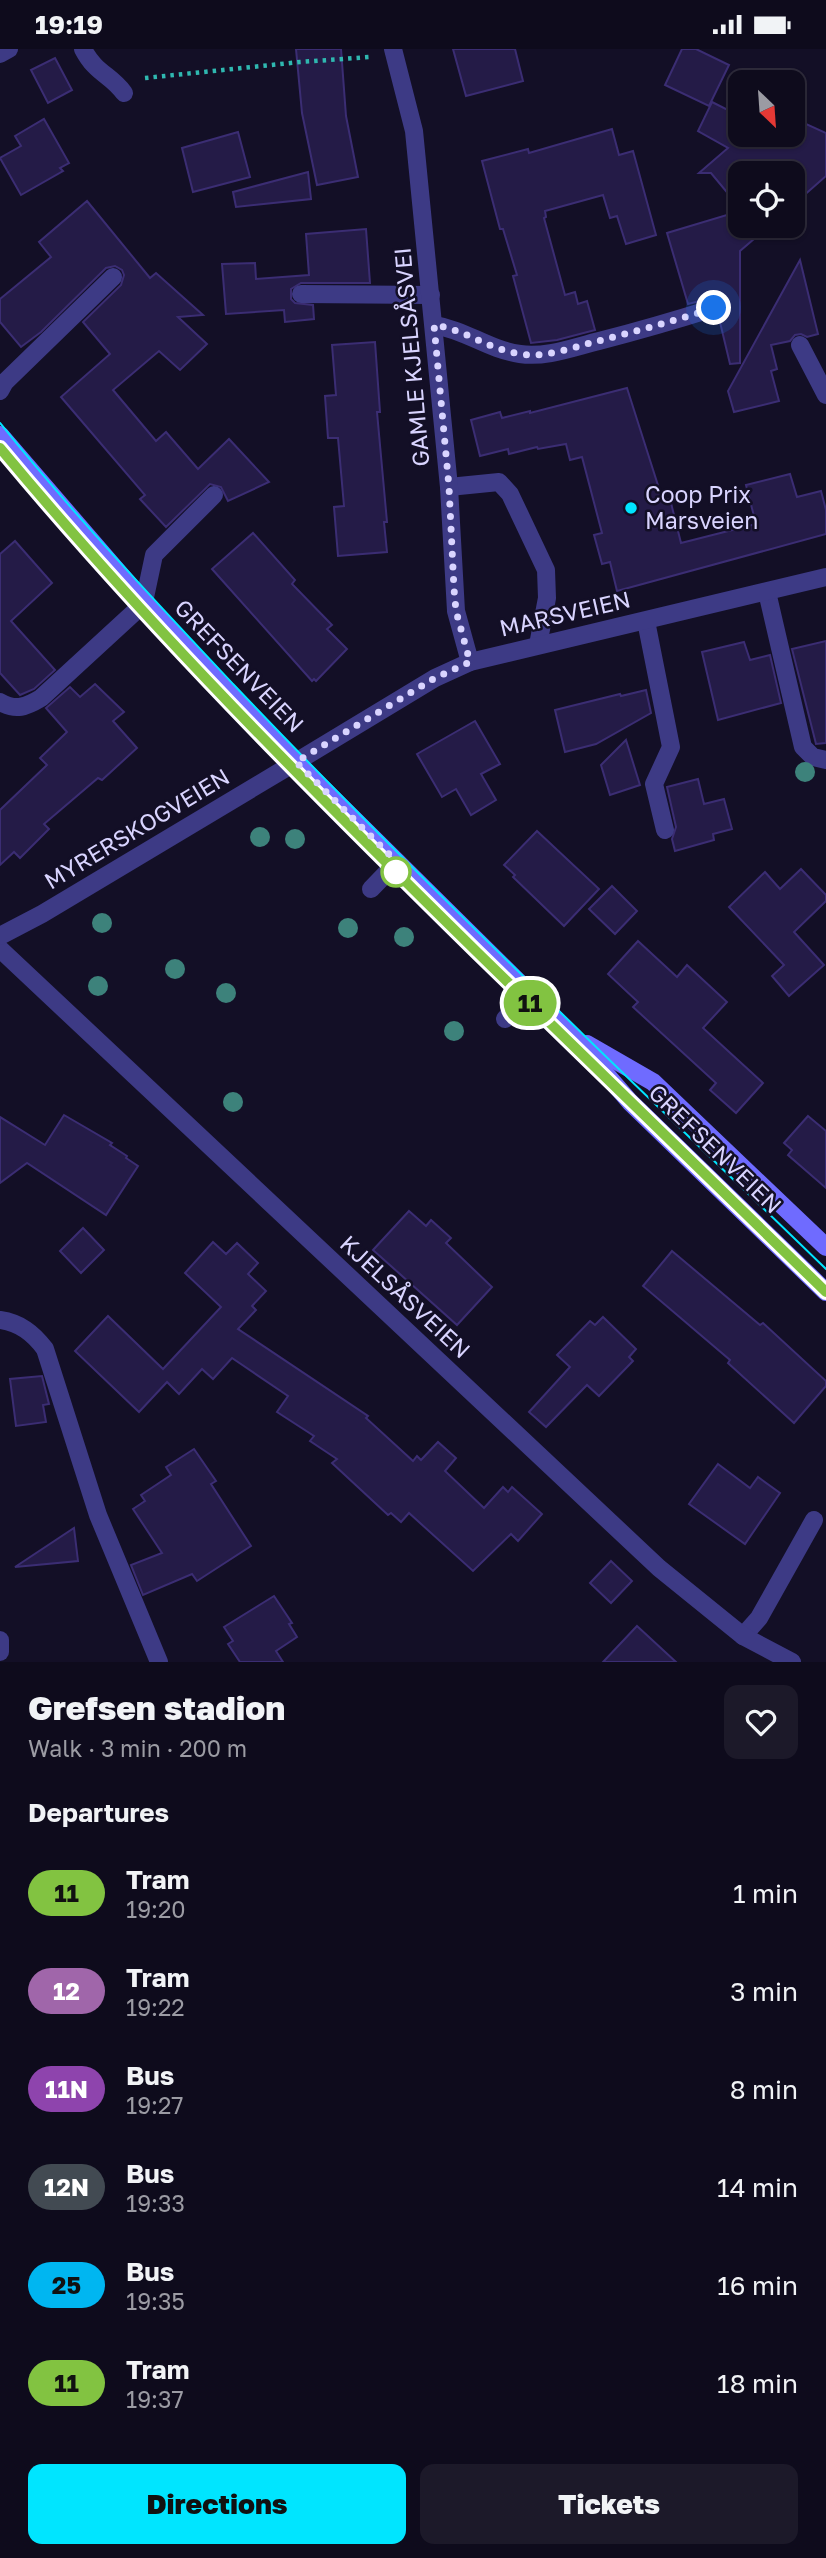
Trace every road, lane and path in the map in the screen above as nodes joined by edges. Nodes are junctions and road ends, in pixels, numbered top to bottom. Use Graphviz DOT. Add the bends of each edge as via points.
graph roads {
  1 [pos="9,49"];
  2 [pos="83,49"];
  3 [pos="394,52"];
  4 [pos="0,54"];
  5 [pos="138,79"];
  6 [pos="124,93"];
  7 [pos="113,277"];
  8 [pos="301,294"];
  9 [pos="431,295"];
  10 [pos="714,308"];
  11 [pos="434,325"];
  12 [pos="800,345"];
  13 [pos="0,391"];
  14 [pos="826,395"];
  15 [pos="0,435"];
  16 [pos="449,487"];
  17 [pos="214,495"];
  18 [pos="826,577"];
  19 [pos="767,592"];
  20 [pos="144,602"];
  21 [pos="646,621"];
  22 [pos="538,645"];
  23 [pos="470,662"];
  24 [pos="0,702"];
  25 [pos="826,760"];
  26 [pos="296,762"];
  27 [pos="665,830"];
  28 [pos="397,862"];
  29 [pos="371,889"];
  30 [pos="0,936"];
  31 [pos="0,949"];
  32 [pos="529,992"];
  33 [pos="505,1019"];
  34 [pos="575,1037"];
  35 [pos="826,1247"];
  36 [pos="826,1291"];
  37 [pos="0,1320"];
  38 [pos="814,1520"];
  39 [pos="743,1636"];
  40 [pos="0,1640"];
  41 [pos="0,1652"];
  42 [pos="159,1662"];
  43 [pos="792,1662"];
  1 -- 4 [label="street"];
  2 -- 6 [label="street" via="91,64 116,81"];
  3 -- 5 [label="path"];
  3 -- 9 [label="street, GAMLE KJELSÅSVEI" via="414,131"];
  7 -- 13 [label="street"];
  8 -- 9 [label="street"];
  9 -- 11 [label="street, GAMLE KJELSÅSVEI"];
  10 -- 11 [label="street" via="552,353 524,355 497,350 454,328"];
  11 -- 16 [label="street, GAMLE KJELSÅSVEI"];
  12 -- 14 [label="street"];
  15 -- 20 [label="main road, GREFSENVEIEN"];
  16 -- 22 [label="street" via="499,482 510,494 546,570 547,598"];
  16 -- 23 [label="street, GAMLE KJELSÅSVEI" via="456,611"];
  17 -- 20 [label="street" via="154,555"];
  18 -- 19 [label="street, MARSVEIEN"];
  19 -- 21 [label="street, MARSVEIEN"];
  19 -- 25 [label="street" via="803,747 813,757"];
  20 -- 24 [label="street" via="41,698 12,709"];
  20 -- 26 [label="main road, GREFSENVEIEN"];
  21 -- 22 [label="street, MARSVEIEN"];
  21 -- 27 [label="street" via="671,747 654,784"];
  22 -- 23 [label="street, MARSVEIEN"];
  23 -- 26 [label="street, MARSVEIEN" via="435,678"];
  26 -- 28 [label="main road, GREFSENVEIEN"];
  26 -- 30 [label="street, MYRERSKOGVEIEN"];
  28 -- 29 [label="street"];
  28 -- 32 [label="main road, GREFSENVEIEN"];
  31 -- 39 [label="street, KJELSÅSVEIEN" via="584,1500"];
  32 -- 33 [label="street"];
  32 -- 34 [label="main road, GREFSENVEIEN"];
  34 -- 35 [label="main road, GREFSENVEIEN" via="653,1082"];
  34 -- 36 [label="main road, GREFSENVEIEN" via="630,1102"];
  37 -- 42 [label="street" via="25,1329 45,1349 94,1504"];
  38 -- 39 [label="street" via="759,1618"];
  39 -- 43 [label="street, KJELSÅSVEIEN"];
  40 -- 41 [label="street"];
}
